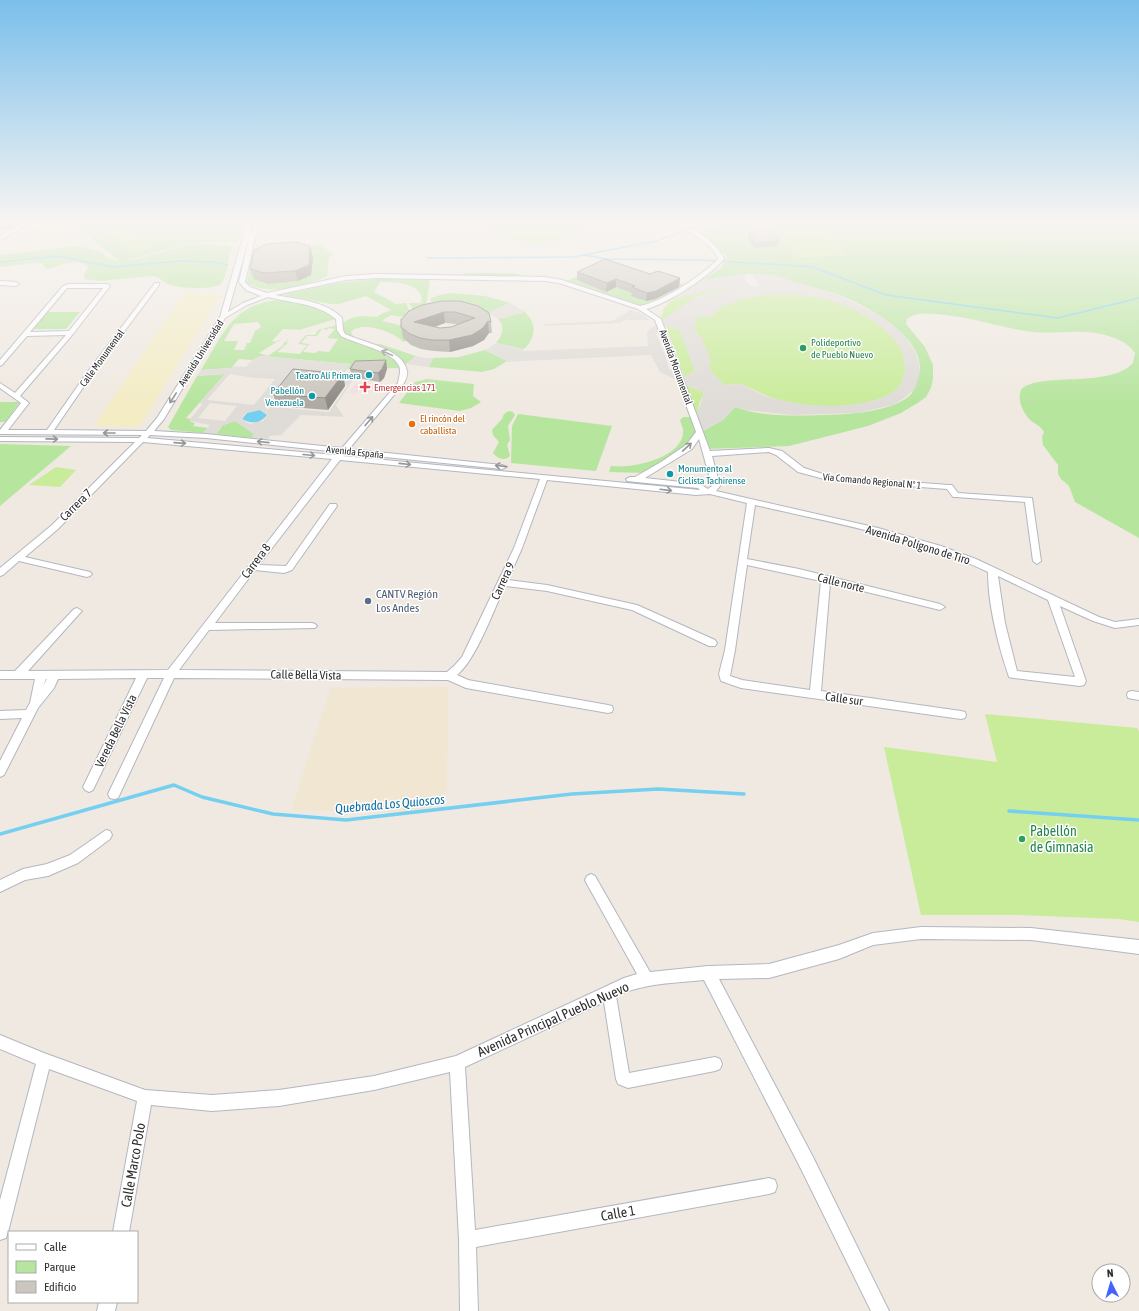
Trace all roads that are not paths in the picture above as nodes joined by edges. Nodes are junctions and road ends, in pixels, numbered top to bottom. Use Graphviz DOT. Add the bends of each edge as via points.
graph roads {
  1 [pos="3,283"];
  2 [pos="232,283"];
  3 [pos="242,283"];
  4 [pos="321,283"];
  5 [pos="569,283"];
  6 [pos="694,283"];
  7 [pos="16,284"];
  8 [pos="157,284"];
  9 [pos="689,286"];
  10 [pos="268,295"];
  11 [pos="640,308"];
  12 [pos="652,314"];
  13 [pos="223,317"];
  14 [pos="71,333"];
  15 [pos="25,334"];
  16 [pos="0,364"];
  17 [pos="0,385"];
  18 [pos="15,397"];
  19 [pos="48,432"];
  20 [pos="700,432"];
  21 [pos="148,433"];
  22 [pos="1,434"];
  23 [pos="141,440"];
  24 [pos="341,454"];
  25 [pos="706,454"];
  26 [pos="544,478"];
  27 [pos="637,479"];
  28 [pos="627,485"];
  29 [pos="708,492"];
  30 [pos="750,502"];
  31 [pos="333,506"];
  32 [pos="17,558"];
  33 [pos="742,561"];
  34 [pos="1037,561"];
  35 [pos="253,567"];
  36 [pos="993,572"];
  37 [pos="0,573"];
  38 [pos="87,574"];
  39 [pos="826,579"];
  40 [pos="502,582"];
  41 [pos="1053,600"];
  42 [pos="940,607"];
  43 [pos="77,611"];
  44 [pos="1139,622"];
  45 [pos="312,626"];
  46 [pos="206,627"];
  47 [pos="712,643"];
  48 [pos="171,674"];
  49 [pos="0,675"];
  50 [pos="18,675"];
  51 [pos="42,675"];
  52 [pos="54,675"];
  53 [pos="143,675"];
  54 [pos="449,676"];
  55 [pos="815,695"];
  56 [pos="608,709"];
  57 [pos="32,710"];
  58 [pos="0,715"];
  59 [pos="960,715"];
  60 [pos="0,772"];
  61 [pos="89,787"];
  62 [pos="114,794"];
  63 [pos="106,835"];
  64 [pos="591,880"];
  65 [pos="0,886"];
  66 [pos="1139,946"];
  67 [pos="708,974"];
  68 [pos="647,979"];
  69 [pos="608,993"];
  70 [pos="0,1042"];
  71 [pos="44,1060"];
  72 [pos="457,1063"];
  73 [pos="715,1064"];
  74 [pos="145,1097"];
  75 [pos="769,1186"];
  76 [pos="121,1231"];
  77 [pos="0,1232"];
  78 [pos="467,1240"];
  79 [pos="469,1311"];
  80 [pos="880,1311"];
  1 -- 7 [label="street"];
  2 -- 13 [label="street, Avenida Universidad"];
  3 -- 10 [label="street" via="248,289"];
  4 -- 10 [label="street"];
  5 -- 11 [label="street"];
  6 -- 9 [label="street"];
  8 -- 19 [label="street, Calle Monumental"];
  9 -- 11 [label="street" via="652,306"];
  9 -- 12 [label="street"];
  10 -- 13 [label="street" via="245,304"];
  24 -- 10 [label="street, Carrera 8, one-way" via="401,383 405,374 403,365 390,354 345,336 340,330 338,317 328,309"];
  11 -- 12 [label="street"];
  12 -- 20 [label="street, Avenida Monumental" via="658,319"];
  13 -- 21 [label="street, Avenida Universidad, one-way" via="160,419"];
  14 -- 15 [label="street"];
  14 -- 15 [label="street" via="107,286 64,288"];
  14 -- 18 [label="street"];
  15 -- 16 [label="street"];
  17 -- 18 [label="street"];
  18 -- 22 [label="street" via="25,403"];
  21 -- 19 [label="street, Avenida España, one-way"];
  19 -- 22 [label="street, Avenida España"];
  20 -- 25 [label="street, Avenida Monumental"];
  27 -- 20 [label="street, one-way" via="689,447"];
  21 -- 23 [label="street, Carrera 7"];
  24 -- 21 [label="street, Avenida España, one-way" via="206,436"];
  22 -- 23 [label="street, Avenida España, one-way"];
  23 -- 24 [label="street, Avenida España, one-way"];
  23 -- 32 [label="street, Carrera 7" via="55,527"];
  24 -- 26 [label="street, Avenida España, one-way"];
  27 -- 24 [label="street, Avenida España, one-way"];
  24 -- 35 [label="street, Carrera 8" via="258,554"];
  25 -- 29 [label="street, Avenida Monumental" via="716,486"];
  25 -- 34 [label="street, Vía Comando Regional Nº 1" via="769,450 779,453 801,470 828,478 949,487 956,495 1029,500"];
  26 -- 28 [label="street, Avenida España"];
  26 -- 40 [label="street, Carrera 9" via="518,548"];
  27 -- 28 [label="street"];
  27 -- 29 [label="street, Avenida España" via="700,486"];
  28 -- 29 [label="street, Avenida España, one-way" via="696,493"];
  29 -- 30 [label="street, Avenida Polígono de Tiro"];
  30 -- 33 [label="street"];
  30 -- 36 [label="street, Avenida Polígono de Tiro" via="878,531 959,556"];
  31 -- 35 [label="street" via="289,568 284,570"];
  32 -- 37 [label="street, Carrera 7"];
  32 -- 38 [label="street"];
  33 -- 39 [label="street, Calle norte"];
  33 -- 55 [label="street, Calle sur" via="725,678 741,684"];
  35 -- 46 [label="street, Carrera 8"];
  36 -- 41 [label="street, Avenida Polígono de Tiro"];
  36 -- 41 [label="street" via="995,596 1014,674 1080,682"];
  39 -- 42 [label="street, Calle norte"];
  39 -- 55 [label="street"];
  40 -- 47 [label="street" via="547,588 634,607"];
  40 -- 54 [label="street, Carrera 9" via="466,659"];
  41 -- 44 [label="street, Avenida Polígono de Tiro" via="1115,625"];
  43 -- 50 [label="street"];
  45 -- 46 [label="street"];
  46 -- 48 [label="street, Carrera 8"];
  48 -- 53 [label="street, Calle Bella Vista"];
  48 -- 54 [label="street, Calle Bella Vista"];
  48 -- 62 [label="street, Carrera 8"];
  49 -- 50 [label="street, Calle Bella Vista"];
  50 -- 51 [label="street, Calle Bella Vista"];
  51 -- 52 [label="street, Calle Bella Vista"];
  51 -- 57 [label="street"];
  52 -- 53 [label="street, Calle Bella Vista"];
  52 -- 57 [label="street"];
  53 -- 61 [label="street, Vereda Bella Vista"];
  54 -- 56 [label="street, Calle Bella Vista" via="466,684"];
  55 -- 59 [label="street, Calle sur"];
  57 -- 58 [label="street"];
  57 -- 60 [label="street"];
  63 -- 65 [label="street" via="74,858 48,870 23,875"];
  64 -- 68 [label="street"];
  66 -- 67 [label="street, Avenida Principal Pueblo Nuevo" via="1030,934 921,933 873,939 838,952 770,971"];
  67 -- 68 [label="street, Avenida Principal Pueblo Nuevo"];
  67 -- 80 [label="street" via="807,1163"];
  68 -- 69 [label="street, Avenida Principal Pueblo Nuevo" via="628,983"];
  69 -- 72 [label="street, Avenida Principal Pueblo Nuevo"];
  69 -- 73 [label="street" via="623,1079 628,1081"];
  70 -- 71 [label="street, Avenida Principal Pueblo Nuevo"];
  71 -- 74 [label="street, Avenida Principal Pueblo Nuevo"];
  71 -- 77 [label="street"];
  72 -- 74 [label="street, Avenida Principal Pueblo Nuevo" via="374,1083 279,1098 212,1103"];
  72 -- 78 [label="street"];
  74 -- 76 [label="street, Calle Marco Polo"];
  75 -- 78 [label="street, Calle 1"];
  78 -- 79 [label="street"];
}
